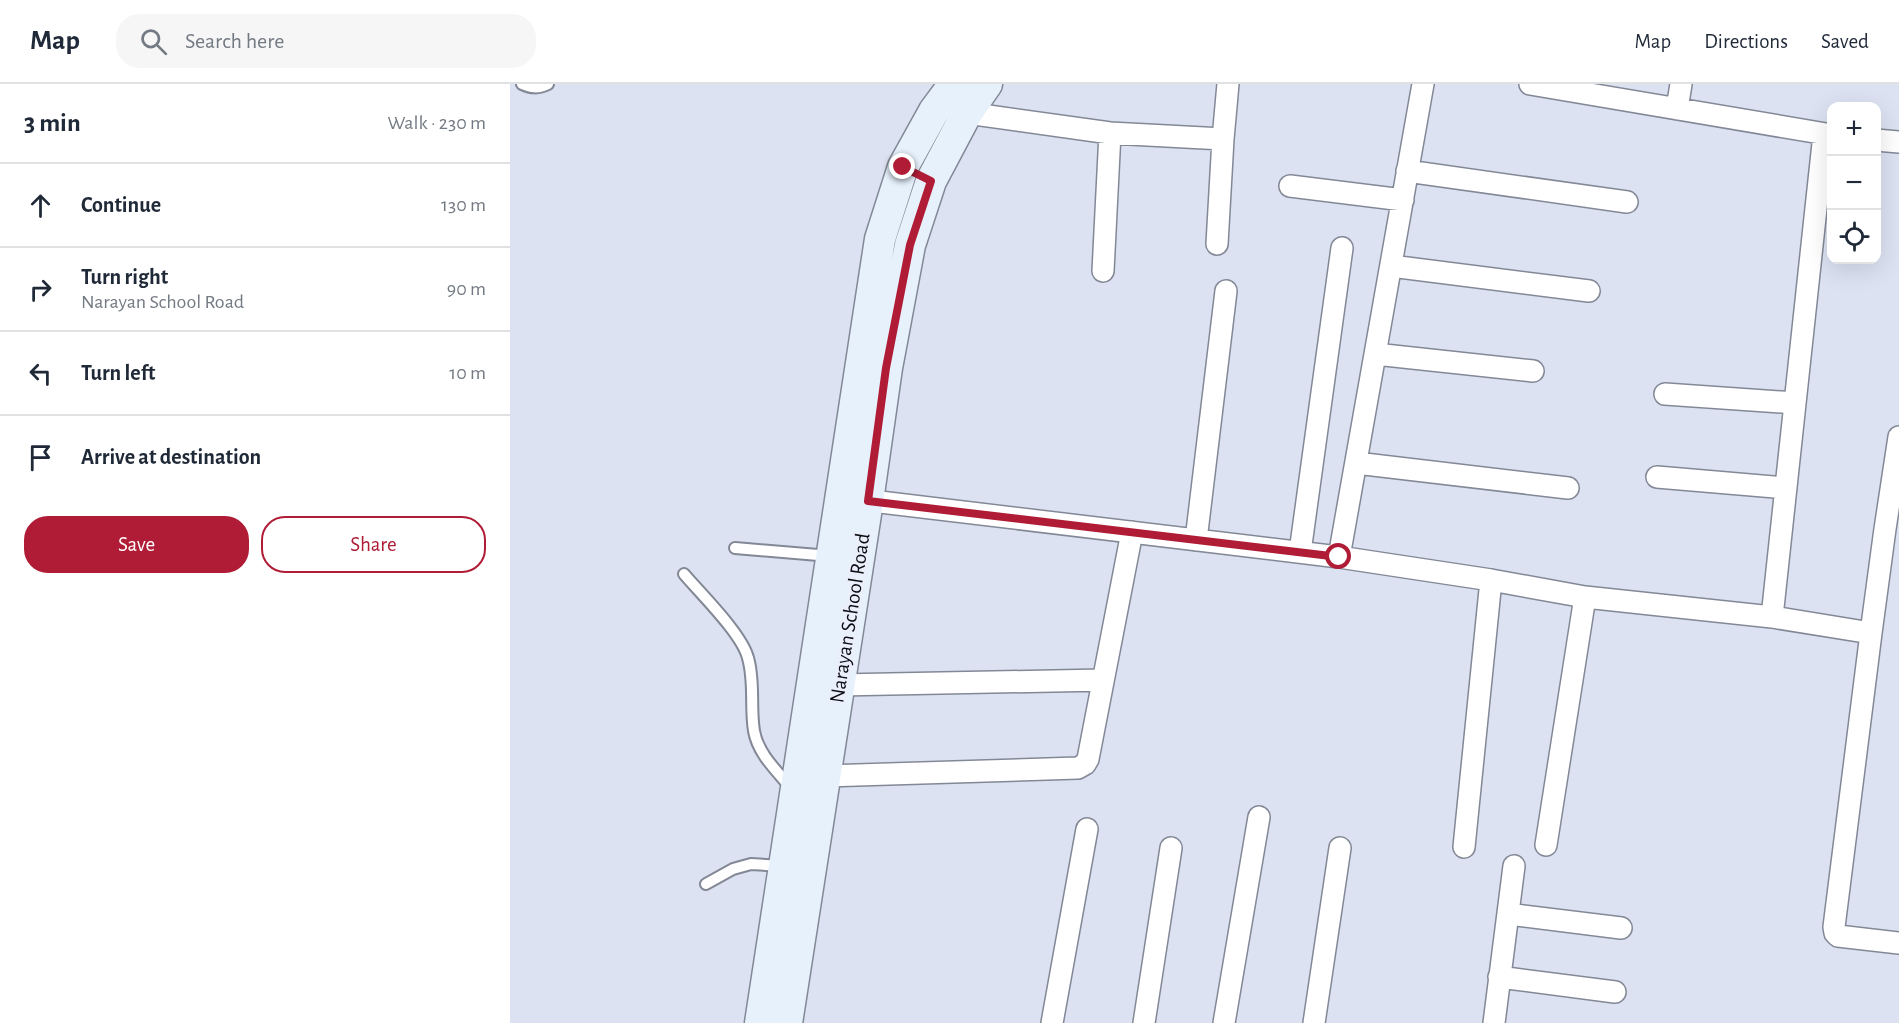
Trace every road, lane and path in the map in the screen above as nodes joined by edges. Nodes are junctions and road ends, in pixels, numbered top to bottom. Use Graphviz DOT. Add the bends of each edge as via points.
graph roads {
  1 [pos="522,84"];
  2 [pos="548,84"];
  3 [pos="954,84"];
  4 [pos="987,84"];
  5 [pos="1228,84"];
  6 [pos="1423,84"];
  7 [pos="1536,84"];
  8 [pos="1681,84"];
  9 [pos="1601,90"];
  10 [pos="1677,109"];
  11 [pos="967,113"];
  12 [pos="1110,133"];
  13 [pos="1827,135"];
  14 [pos="1223,139"];
  15 [pos="1881,140"];
  16 [pos="1899,142"];
  17 [pos="1827,143"];
  18 [pos="903,167"];
  19 [pos="1407,171"];
  20 [pos="931,181"];
  21 [pos="1290,186"];
  22 [pos="1403,200"];
  23 [pos="1627,202"];
  24 [pos="1217,244"];
  25 [pos="1342,248"];
  26 [pos="1391,266"];
  27 [pos="1103,271"];
  28 [pos="1226,291"];
  29 [pos="1589,291"];
  30 [pos="1375,354"];
  31 [pos="1533,372"];
  32 [pos="1665,394"];
  33 [pos="1795,403"];
  34 [pos="1899,437"];
  35 [pos="1356,463"];
  36 [pos="1657,477"];
  37 [pos="1568,488"];
  38 [pos="1786,488"];
  39 [pos="854,498"];
  40 [pos="1892,529"];
  41 [pos="1132,532"];
  42 [pos="1196,540"];
  43 [pos="735,548"];
  44 [pos="1300,552"];
  45 [pos="832,556"];
  46 [pos="1339,557"];
  47 [pos="684,574"];
  48 [pos="1491,580"];
  49 [pos="1585,597"];
  50 [pos="1772,617"];
  51 [pos="1871,633"];
  52 [pos="1103,680"];
  53 [pos="839,685"];
  54 [pos="825,776"];
  55 [pos="795,794"];
  56 [pos="1259,817"];
  57 [pos="1087,829"];
  58 [pos="1546,845"];
  59 [pos="1464,847"];
  60 [pos="1171,848"];
  61 [pos="1340,848"];
  62 [pos="784,866"];
  63 [pos="1514,866"];
  64 [pos="706,884"];
  65 [pos="1508,914"];
  66 [pos="1621,928"];
  67 [pos="1899,943"];
  68 [pos="1499,977"];
  69 [pos="1615,992"];
  70 [pos="760,1023"];
  71 [pos="787,1023"];
  72 [pos="1052,1023"];
  73 [pos="1144,1023"];
  74 [pos="1224,1023"];
  75 [pos="1314,1023"];
  76 [pos="1494,1023"];
  1 -- 2 [label="lane" via="539,88"];
  3 -- 18 [label="street"];
  4 -- 11 [label="street, Narayan School Road"];
  5 -- 14 [label="street"];
  6 -- 19 [label="street"];
  7 -- 9 [label="street"];
  8 -- 10 [label="street"];
  9 -- 10 [label="street"];
  10 -- 13 [label="street"];
  11 -- 12 [label="street"];
  11 -- 20 [label="street, Narayan School Road"];
  12 -- 14 [label="street"];
  12 -- 27 [label="street"];
  14 -- 24 [label="street"];
  15 -- 16 [label="street"];
  17 -- 33 [label="street"];
  18 -- 20 [label="street"];
  18 -- 39 [label="street" via="880,239"];
  19 -- 22 [label="street"];
  19 -- 23 [label="street"];
  20 -- 39 [label="street, Narayan School Road" via="910,245 886,368"];
  21 -- 22 [label="street"];
  22 -- 26 [label="street"];
  25 -- 44 [label="street"];
  26 -- 29 [label="street"];
  26 -- 30 [label="street"];
  28 -- 42 [label="street"];
  30 -- 31 [label="street"];
  30 -- 35 [label="street"];
  32 -- 33 [label="street"];
  33 -- 38 [label="street"];
  34 -- 40 [label="street"];
  35 -- 37 [label="street"];
  35 -- 46 [label="street"];
  36 -- 38 [label="street"];
  38 -- 50 [label="street"];
  39 -- 41 [label="street"];
  39 -- 45 [label="street"];
  39 -- 53 [label="street, Narayan School Road"];
  40 -- 51 [label="street"];
  41 -- 42 [label="street"];
  41 -- 52 [label="street"];
  42 -- 44 [label="street"];
  43 -- 45 [label="lane"];
  44 -- 46 [label="street"];
  45 -- 55 [label="street"];
  46 -- 48 [label="street"];
  47 -- 55 [label="lane" via="737,636 748,656 754,732 763,755"];
  48 -- 49 [label="street"];
  48 -- 59 [label="street"];
  49 -- 50 [label="street"];
  49 -- 58 [label="street"];
  50 -- 51 [label="street"];
  51 -- 67 [label="street" via="1834,927 1838,936"];
  52 -- 53 [label="street"];
  52 -- 54 [label="street" via="1088,759 1078,768"];
  53 -- 54 [label="street, Narayan School Road"];
  54 -- 71 [label="street, Narayan School Road"];
  55 -- 62 [label="street"];
  56 -- 74 [label="street"];
  57 -- 72 [label="street"];
  60 -- 73 [label="street"];
  61 -- 75 [label="street"];
  62 -- 64 [label="lane" via="751,864"];
  62 -- 70 [label="street"];
  63 -- 65 [label="street"];
  65 -- 66 [label="street"];
  65 -- 68 [label="street"];
  68 -- 69 [label="street"];
  68 -- 76 [label="street"];
}
